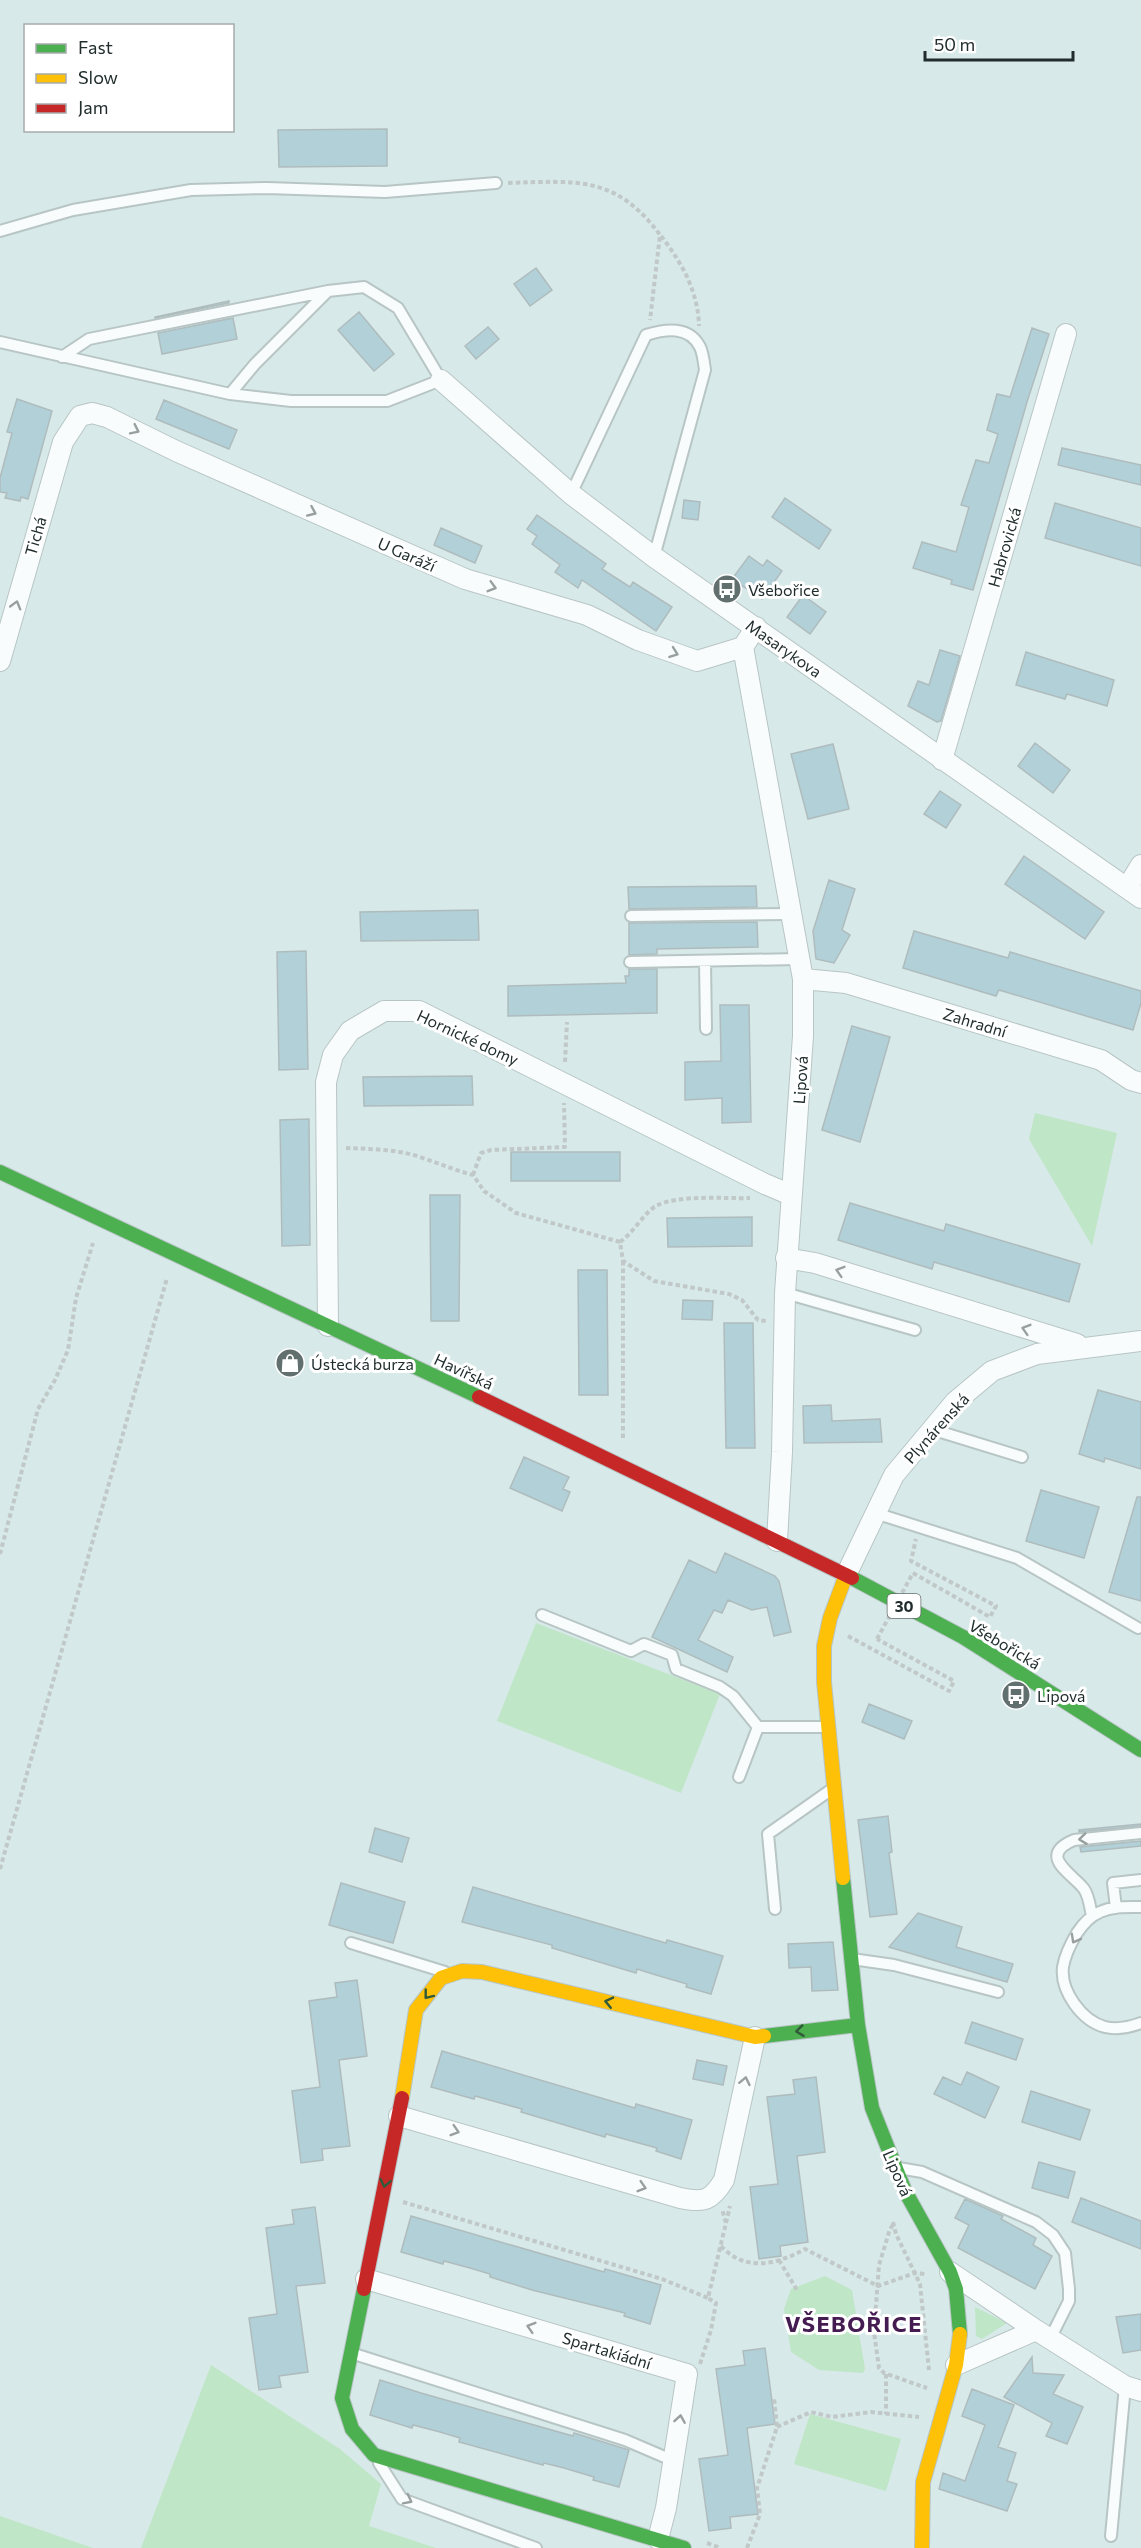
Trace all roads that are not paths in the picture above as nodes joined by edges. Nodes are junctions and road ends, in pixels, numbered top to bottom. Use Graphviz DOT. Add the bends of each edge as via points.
graph roads {
  1 [pos="496,183"];
  2 [pos="0,231"];
  3 [pos="328,291"];
  4 [pos="1066,334"];
  5 [pos="0,342"];
  6 [pos="62,357"];
  7 [pos="441,380"];
  8 [pos="230,394"];
  9 [pos="80,416"];
  10 [pos="571,494"];
  11 [pos="654,557"];
  12 [pos="756,627"];
  13 [pos="743,647"];
  14 [pos="0,661"];
  15 [pos="942,760"];
  16 [pos="1141,865"];
  17 [pos="1134,893"];
  18 [pos="791,914"];
  19 [pos="630,916"];
  20 [pos="799,959"];
  21 [pos="705,961"];
  22 [pos="630,962"];
  23 [pos="803,979"];
  24 [pos="706,1029"];
  25 [pos="1141,1083"];
  26 [pos="0,1172"];
  27 [pos="791,1195"];
  28 [pos="786,1258"];
  29 [pos="785,1293"];
  30 [pos="328,1326"];
  31 [pos="915,1330"];
  32 [pos="1141,1341"];
  33 [pos="1082,1346"];
  34 [pos="930,1429"];
  35 [pos="1022,1456"];
  36 [pos="875,1513"];
  37 [pos="777,1541"];
  38 [pos="846,1575"];
  39 [pos="542,1615"];
  40 [pos="1138,1628"];
  41 [pos="758,1727"];
  42 [pos="828,1727"];
  43 [pos="1141,1750"];
  44 [pos="739,1777"];
  45 [pos="835,1787"];
  46 [pos="1141,1833"];
  47 [pos="1141,1880"];
  48 [pos="1141,1907"];
  49 [pos="1116,1908"];
  50 [pos="775,1909"];
  51 [pos="1092,1916"];
  52 [pos="351,1943"];
  53 [pos="852,1959"];
  54 [pos="451,1974"];
  55 [pos="998,1992"];
  56 [pos="1141,2023"];
  57 [pos="858,2025"];
  58 [pos="755,2037"];
  59 [pos="399,2116"];
  60 [pos="894,2167"];
  61 [pos="950,2272"];
  62 [pos="366,2279"];
  63 [pos="1043,2334"];
  64 [pos="351,2353"];
  65 [pos="956,2365"];
  66 [pos="1133,2389"];
  67 [pos="374,2455"];
  68 [pos="674,2460"];
  69 [pos="1111,2536"];
  70 [pos="658,2539"];
  71 [pos="536,2548"];
  72 [pos="684,2548"];
  73 [pos="922,2548"];
  1 -- 2 [label="lane" via="385,192 190,190 74,210"];
  3 -- 6 [label="lane" via="89,339"];
  3 -- 7 [label="lane" via="364,287 398,308"];
  3 -- 8 [label="lane"];
  4 -- 15 [label="street, Habrovická"];
  5 -- 6 [label="lane"];
  6 -- 8 [label="lane"];
  7 -- 8 [label="lane" via="387,401 291,401"];
  7 -- 10 [label="street, Masarykova"];
  9 -- 13 [label="street, U Garáží, one-way" via="92,413 107,417 465,579 587,615 696,661"];
  14 -- 9 [label="street, Tichá, one-way" via="63,442"];
  10 -- 11 [label="street, Masarykova"];
  10 -- 11 [label="lane" via="646,335 667,328 689,334 700,347 705,370"];
  11 -- 12 [label="street, Masarykova"];
  12 -- 13 [label="street"];
  12 -- 15 [label="street, Masarykova"];
  13 -- 18 [label="street, Lipová"];
  15 -- 17 [label="street, Masarykova"];
  16 -- 17 [label="street"];
  18 -- 19 [label="lane"];
  18 -- 20 [label="street, Lipová"];
  20 -- 21 [label="lane"];
  20 -- 23 [label="street, Lipová"];
  21 -- 22 [label="lane"];
  21 -- 24 [label="lane"];
  23 -- 25 [label="street, Zahradní" via="846,983 1101,1060"];
  23 -- 27 [label="street, Lipová" via="803,1036"];
  26 -- 30 [label="street, Havířská / 30"];
  27 -- 28 [label="street, Lipová"];
  27 -- 30 [label="street, Hornické domy" via="418,1011 384,1011 350,1031 333,1055 326,1082"];
  28 -- 29 [label="street, Lipová"];
  33 -- 28 [label="street, Plynárenská, one-way" via="815,1263"];
  29 -- 31 [label="lane"];
  29 -- 37 [label="street, Lipová"];
  30 -- 37 [label="street, Havířská / 30"];
  32 -- 33 [label="street, Plynárenská"];
  33 -- 34 [label="street, Plynárenská" via="1037,1353 992,1371"];
  34 -- 35 [label="lane"];
  34 -- 36 [label="street, Plynárenská" via="894,1475"];
  36 -- 38 [label="street, Plynárenská"];
  36 -- 40 [label="lane" via="1017,1558"];
  37 -- 38 [label="street, Havířská / 30"];
  38 -- 42 [label="street, Lipová" via="824,1646"];
  38 -- 43 [label="street, Všebořická / 30" via="973,1643"];
  39 -- 41 [label="lane" via="631,1651 644,1644 672,1655 676,1669 727,1691"];
  41 -- 42 [label="lane"];
  41 -- 44 [label="lane"];
  42 -- 45 [label="street, Lipová"];
  45 -- 50 [label="lane" via="768,1834"];
  45 -- 53 [label="street, Lipová"];
  46 -- 51 [label="lane, one-way" via="1074,1840 1060,1850 1061,1868 1084,1889"];
  47 -- 49 [label="lane" via="1113,1883"];
  48 -- 49 [label="lane"];
  49 -- 51 [label="lane"];
  51 -- 56 [label="lane, one-way" via="1066,1955 1063,1978 1067,1989 1079,2010 1104,2027"];
  52 -- 54 [label="lane"];
  53 -- 55 [label="lane" via="894,1965"];
  53 -- 57 [label="street, Lipová"];
  58 -- 54 [label="street, one-way" via="482,1972"];
  54 -- 59 [label="street, one-way" via="441,1978 416,2010"];
  57 -- 58 [label="street, one-way"];
  57 -- 60 [label="street, Lipová" via="872,2108"];
  59 -- 58 [label="street, one-way" via="680,2198 706,2200 724,2196 724,2180"];
  59 -- 62 [label="street, one-way"];
  60 -- 61 [label="street, Lipová"];
  60 -- 63 [label="lane" via="922,2172 1036,2222 1053,2235 1065,2253 1069,2301"];
  61 -- 63 [label="street"];
  61 -- 65 [label="street, Lipová" via="956,2289 960,2332"];
  62 -- 64 [label="street"];
  68 -- 62 [label="street, Spartakiádní, one-way" via="687,2374"];
  63 -- 65 [label="street"];
  63 -- 66 [label="street"];
  64 -- 67 [label="street" via="342,2398 352,2429"];
  64 -- 68 [label="lane" via="625,2440"];
  65 -- 73 [label="street, Lipová" via="923,2482"];
  66 -- 69 [label="lane"];
  67 -- 70 [label="street"];
  67 -- 71 [label="lane, one-way" via="402,2499"];
  68 -- 70 [label="street"];
  70 -- 72 [label="street"];
}
